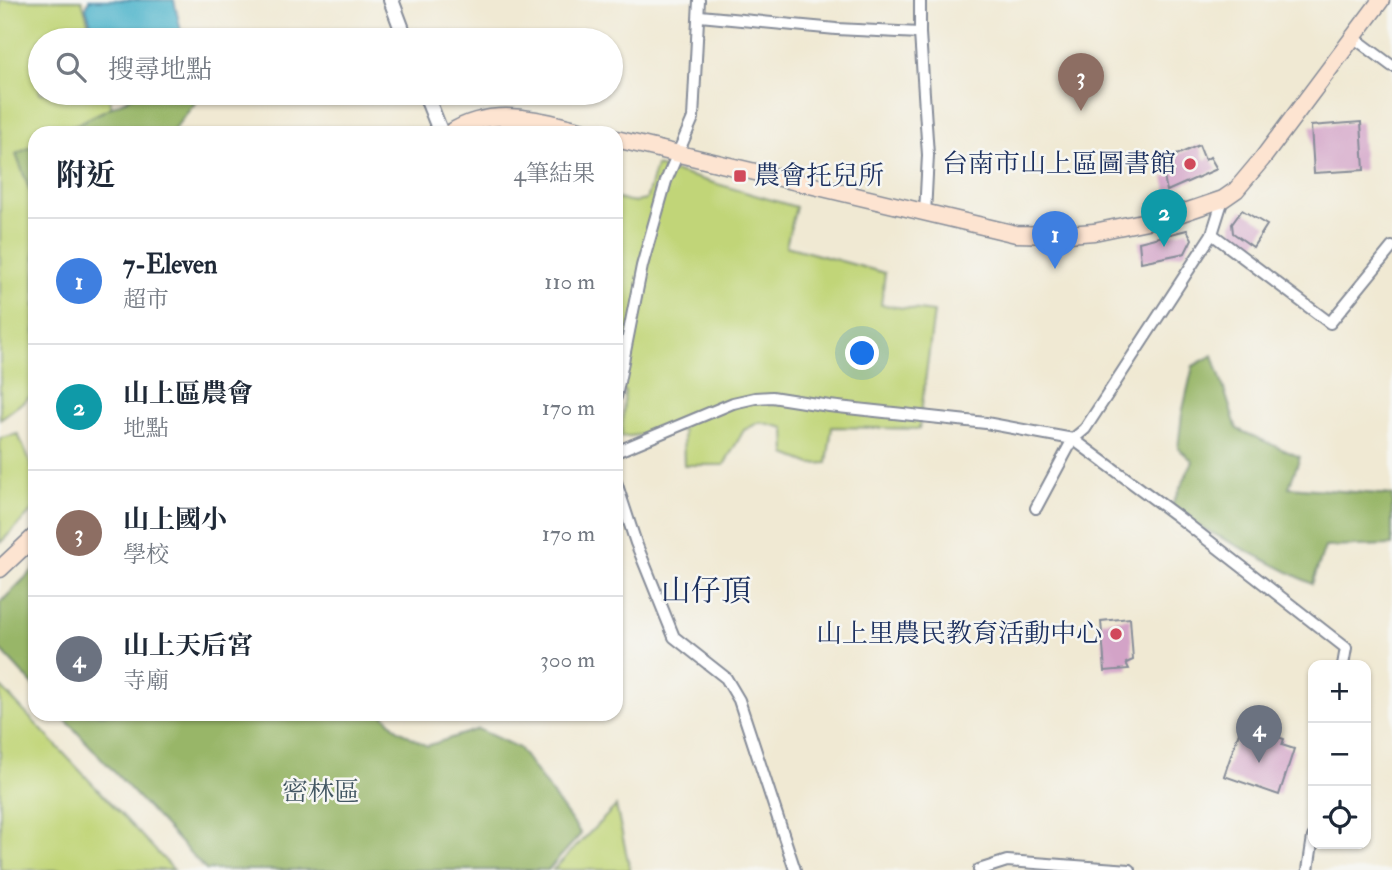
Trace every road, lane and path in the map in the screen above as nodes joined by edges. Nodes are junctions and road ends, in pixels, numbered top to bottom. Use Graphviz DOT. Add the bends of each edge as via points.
graph roads {
  1 [pos="391,0"];
  2 [pos="699,0"];
  3 [pos="920,0"];
  4 [pos="1381,0"];
  5 [pos="700,16"];
  6 [pos="401,28"];
  7 [pos="920,33"];
  8 [pos="1353,37"];
  9 [pos="1392,66"];
  10 [pos="430,105"];
  11 [pos="438,126"];
  12 [pos="462,126"];
  13 [pos="564,126"];
  14 [pos="623,141"];
  15 [pos="677,155"];
  16 [pos="1223,199"];
  17 [pos="925,214"];
  18 [pos="1212,234"];
  19 [pos="1392,247"];
  20 [pos="623,362"];
  21 [pos="1073,439"];
  22 [pos="623,449"];
  23 [pos="623,504"];
  24 [pos="1037,508"];
  25 [pos="28,543"];
  26 [pos="0,569"];
  27 [pos="1344,660"];
  28 [pos="1311,849"];
  29 [pos="795,870"];
  30 [pos="979,870"];
  31 [pos="1130,870"];
  32 [pos="1308,870"];
  1 -- 6 [label="street"];
  2 -- 5 [label="street"];
  3 -- 7 [label="street"];
  4 -- 8 [label="main road"];
  5 -- 7 [label="street"];
  5 -- 15 [label="street" via="693,118"];
  7 -- 17 [label="street" via="928,155"];
  8 -- 9 [label="street"];
  8 -- 16 [label="main road" via="1262,159"];
  10 -- 11 [label="street"];
  12 -- 13 [label="main road" via="509,116"];
  14 -- 15 [label="main road"];
  15 -- 17 [label="main road"];
  15 -- 20 [label="street" via="642,266"];
  16 -- 17 [label="main road" via="1176,215 1071,235 1016,234"];
  16 -- 18 [label="street"];
  18 -- 19 [label="street" via="1331,323"];
  18 -- 21 [label="street" via="1085,429"];
  21 -- 22 [label="street" via="986,423 772,397 733,403"];
  21 -- 24 [label="street"];
  21 -- 27 [label="street" via="1346,648"];
  23 -- 29 [label="street" via="674,637 726,678 739,700"];
  25 -- 26 [label="main road"];
  28 -- 32 [label="street"];
  30 -- 31 [label="street" via="1006,861"];
}
